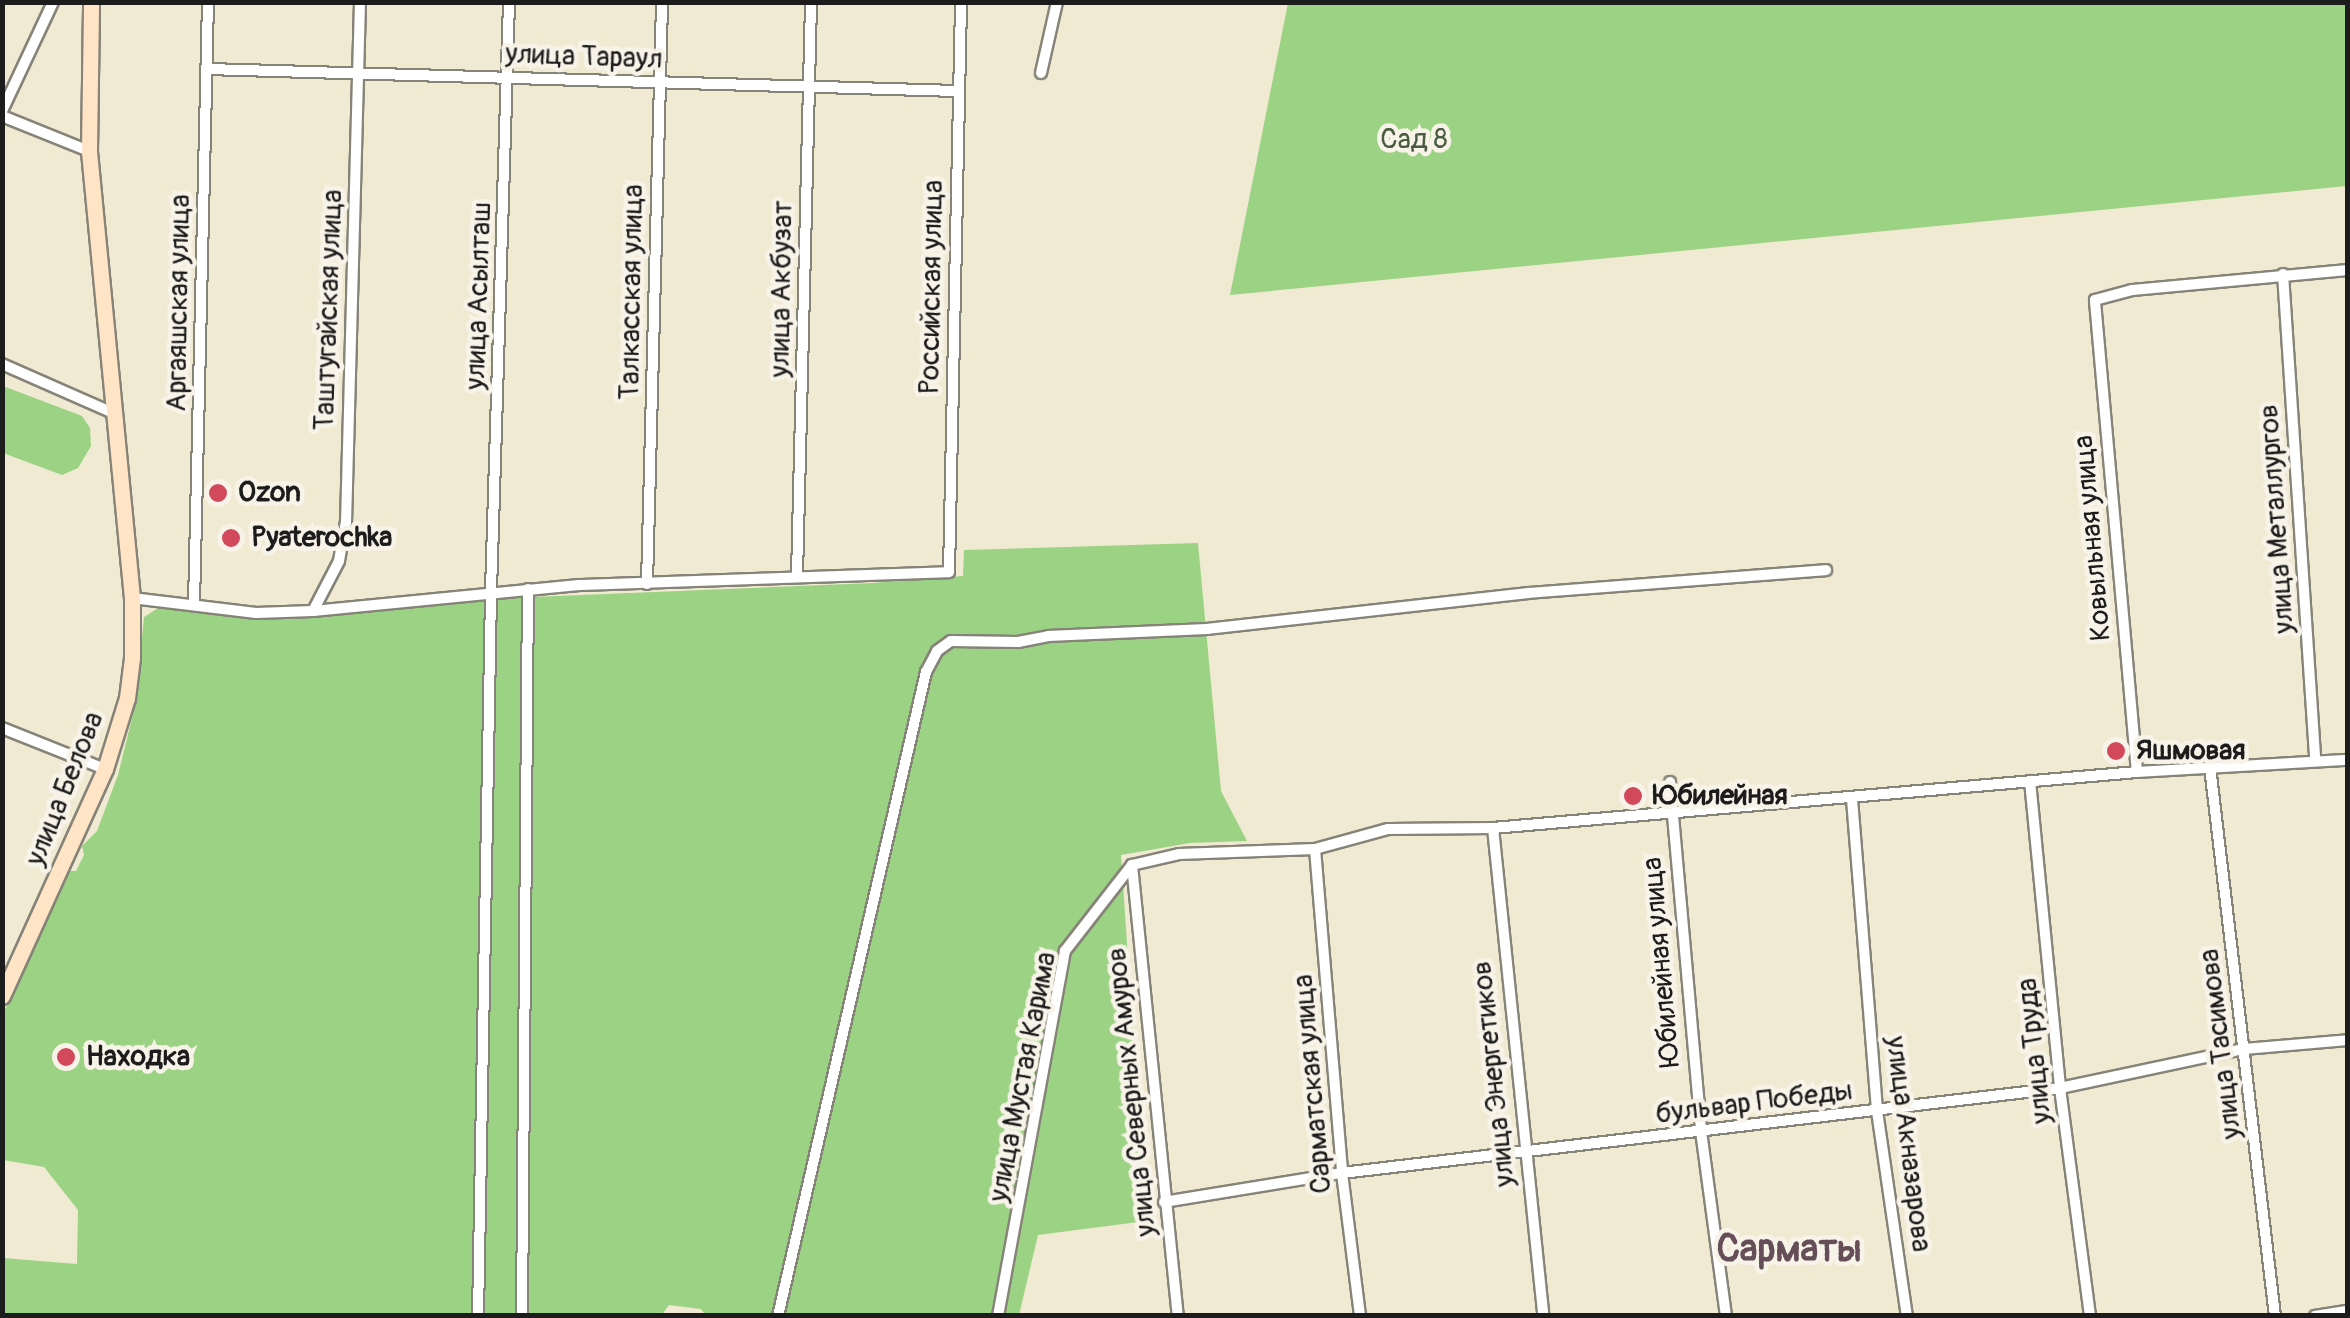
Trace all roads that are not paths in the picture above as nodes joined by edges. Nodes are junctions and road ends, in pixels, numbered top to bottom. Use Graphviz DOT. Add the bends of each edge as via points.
graph roads {
  1 [pos="53,2"];
  2 [pos="208,2"];
  3 [pos="360,2"];
  4 [pos="509,2"];
  5 [pos="662,2"];
  6 [pos="811,2"];
  7 [pos="962,2"];
  8 [pos="1057,2"];
  9 [pos="91,3"];
  10 [pos="207,69"];
  11 [pos="1040,72"];
  12 [pos="358,74"];
  13 [pos="508,78"];
  14 [pos="660,82"];
  15 [pos="809,86"];
  16 [pos="960,91"];
  17 [pos="2,114"];
  18 [pos="89,152"];
  19 [pos="2348,270"];
  20 [pos="2282,274"];
  21 [pos="2,364"];
  22 [pos="111,412"];
  23 [pos="1826,570"];
  24 [pos="797,576"];
  25 [pos="647,584"];
  26 [pos="528,588"];
  27 [pos="491,592"];
  28 [pos="132,598"];
  29 [pos="194,604"];
  30 [pos="313,611"];
  31 [pos="2,728"];
  32 [pos="2348,760"];
  33 [pos="2315,762"];
  34 [pos="2210,767"];
  35 [pos="106,769"];
  36 [pos="2137,772"];
  37 [pos="2030,780"];
  38 [pos="1670,782"];
  39 [pos="1852,799"];
  40 [pos="1670,812"];
  41 [pos="1493,828"];
  42 [pos="1315,848"];
  43 [pos="1132,865"];
  44 [pos="2,996"];
  45 [pos="2348,1040"];
  46 [pos="2244,1049"];
  47 [pos="2060,1088"];
  48 [pos="1877,1111"];
  49 [pos="1700,1132"];
  50 [pos="1524,1154"];
  51 [pos="1342,1173"];
  52 [pos="1164,1202"];
  53 [pos="2348,1311"];
  54 [pos="478,1316"];
  55 [pos="522,1316"];
  56 [pos="778,1316"];
  57 [pos="998,1316"];
  58 [pos="1178,1316"];
  59 [pos="1360,1316"];
  60 [pos="1543,1316"];
  61 [pos="1726,1316"];
  62 [pos="1907,1316"];
  63 [pos="2090,1316"];
  64 [pos="2276,1316"];
  65 [pos="2314,1316"];
  1 -- 17 [label="street"];
  2 -- 10 [label="street, Аргаяшская улица"];
  3 -- 12 [label="street, Таштугайская улица"];
  4 -- 13 [label="street, улица Асылташ"];
  5 -- 14 [label="street, Талкасская улица"];
  6 -- 15 [label="street, улица Акбузат"];
  7 -- 16 [label="street, Российская улица"];
  8 -- 11 [label="street"];
  9 -- 18 [label="main road, улица Белова"];
  10 -- 12 [label="street, улица Тараул"];
  10 -- 29 [label="street, Аргаяшская улица"];
  12 -- 13 [label="street, улица Тараул"];
  12 -- 30 [label="street, Таштугайская улица" via="346,523 339,561"];
  13 -- 14 [label="street, улица Тараул"];
  13 -- 27 [label="street, улица Асылташ"];
  14 -- 15 [label="street, улица Тараул"];
  14 -- 25 [label="street, Талкасская улица"];
  15 -- 16 [label="street, улица Тараул"];
  15 -- 24 [label="street, улица Акбузат"];
  16 -- 24 [label="street, Российская улица" via="948,572"];
  17 -- 18 [label="street"];
  18 -- 22 [label="main road, улица Белова"];
  19 -- 20 [label="street"];
  20 -- 33 [label="street, улица Металлургов"];
  20 -- 36 [label="street, Ковыльная улица" via="2095,300"];
  21 -- 22 [label="street"];
  22 -- 28 [label="main road, улица Белова"];
  23 -- 56 [label="street" via="1528,593 1207,629 951,641 926,672"];
  24 -- 25 [label="street"];
  25 -- 26 [label="street"];
  26 -- 27 [label="street"];
  26 -- 55 [label="street"];
  27 -- 30 [label="street"];
  27 -- 54 [label="street, улица Асылташ"];
  28 -- 29 [label="street"];
  28 -- 35 [label="main road, улица Белова" via="127,698"];
  29 -- 30 [label="street" via="256,613"];
  31 -- 35 [label="street"];
  32 -- 33 [label="street"];
  33 -- 34 [label="street"];
  34 -- 36 [label="street"];
  34 -- 46 [label="street, улица Тасимова"];
  35 -- 44 [label="main road, улица Белова"];
  36 -- 37 [label="street"];
  37 -- 39 [label="street"];
  37 -- 47 [label="street, улица Труда"];
  38 -- 40 [label="street, Юбилейная улица"];
  39 -- 40 [label="street"];
  39 -- 48 [label="street, улица Акназарова"];
  40 -- 41 [label="street"];
  40 -- 49 [label="street, Юбилейная улица"];
  41 -- 42 [label="street" via="1388,828"];
  41 -- 50 [label="street, улица Энергетиков"];
  42 -- 43 [label="street" via="1179,854"];
  42 -- 51 [label="street, Сарматская улица"];
  43 -- 52 [label="street, улица Северных Амуров"];
  43 -- 57 [label="street, улица Мустая Карима" via="1065,951"];
  45 -- 46 [label="street, бульвар Победы"];
  46 -- 47 [label="street, бульвар Победы"];
  46 -- 64 [label="street, улица Тасимова"];
  47 -- 48 [label="street, бульвар Победы"];
  47 -- 63 [label="street, улица Труда"];
  48 -- 49 [label="street, бульвар Победы"];
  48 -- 62 [label="street, улица Акназарова"];
  49 -- 50 [label="street, бульвар Победы"];
  49 -- 61 [label="street, Юбилейная улица"];
  50 -- 51 [label="street, бульвар Победы"];
  50 -- 60 [label="street, улица Энергетиков"];
  51 -- 52 [label="street, бульвар Победы"];
  51 -- 59 [label="street, Сарматская улица"];
  52 -- 58 [label="street, улица Северных Амуров"];
  53 -- 65 [label="street"];
}
